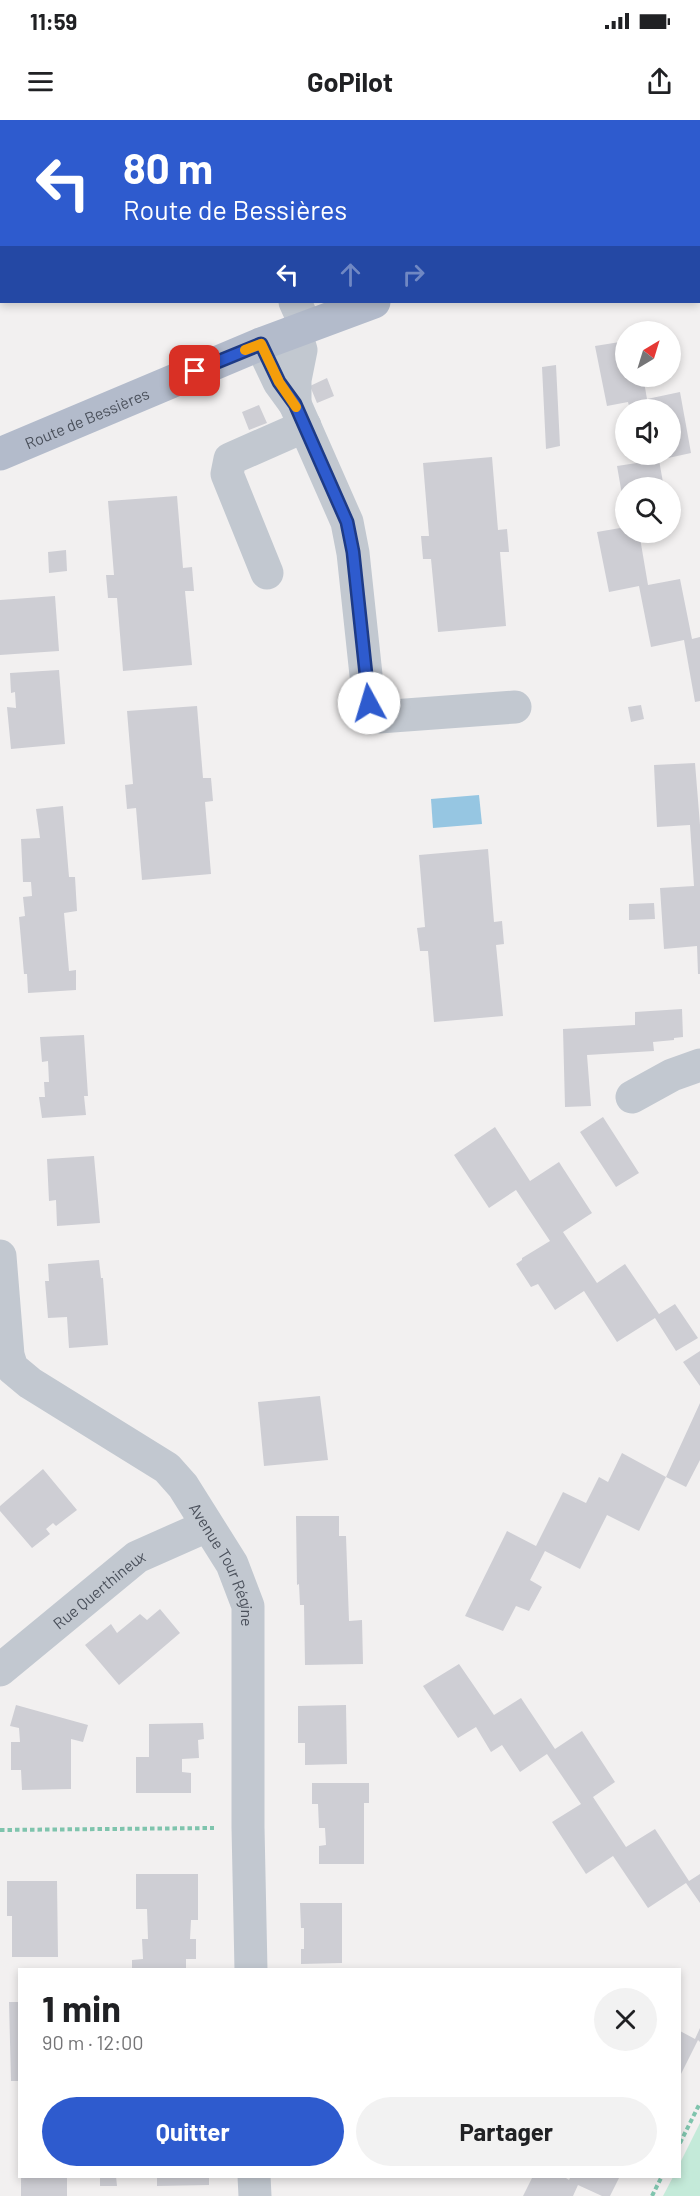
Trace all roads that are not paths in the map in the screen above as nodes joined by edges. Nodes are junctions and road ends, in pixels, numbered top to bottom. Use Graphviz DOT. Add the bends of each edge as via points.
graph roads {
  1 [pos="370,303"];
  2 [pos="298,319"];
  3 [pos="261,344"];
  4 [pos="300,415"];
  5 [pos="0,454"];
  6 [pos="267,573"];
  7 [pos="515,707"];
  8 [pos="700,1065"];
  9 [pos="632,1097"];
  10 [pos="0,1256"];
  11 [pos="2,1301"];
  12 [pos="4,1355"];
  13 [pos="207,1526"];
  14 [pos="0,1670"];
  15 [pos="251,1968"];
  16 [pos="255,2178"];
  17 [pos="255,2196"];
  1 -- 2 [label="main road, Route de Bessières"];
  2 -- 3 [label="main road, Route de Bessières"];
  2 -- 4 [label="street" via="301,350 295,380"];
  3 -- 4 [label="street"];
  3 -- 5 [label="main road, Route de Bessières"];
  4 -- 6 [label="street" via="230,459 227,474"];
  4 -- 7 [label="street" via="347,522 369,703 379,717"];
  8 -- 9 [label="street"];
  10 -- 11 [label="street, Avenue Tour Régine"];
  11 -- 12 [label="street, Avenue Tour Régine"];
  12 -- 13 [label="street, Avenue Tour Régine" via="30,1383 167,1468"];
  13 -- 14 [label="street, Rue Querthineux" via="136,1557"];
  13 -- 15 [label="street, Avenue Tour Régine" via="232,1564 248,1606"];
  16 -- 17 [label="street"];
}
